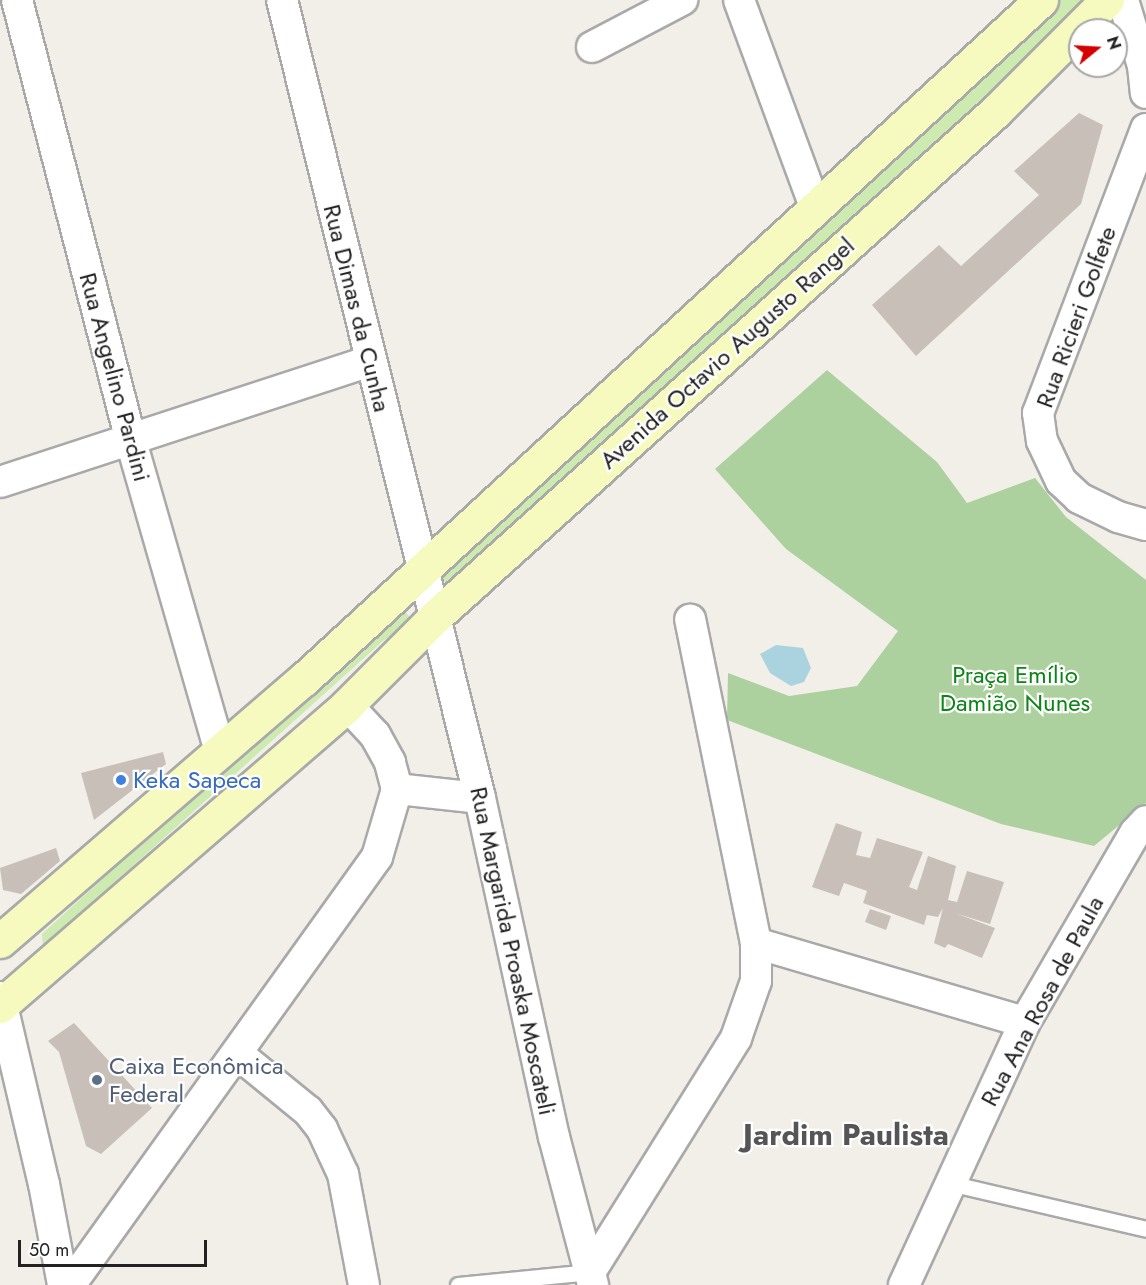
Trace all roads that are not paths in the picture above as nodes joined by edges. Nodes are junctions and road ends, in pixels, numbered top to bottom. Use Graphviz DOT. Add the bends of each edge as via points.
graph roads {
  1 [pos="17,0"];
  2 [pos="282,0"];
  3 [pos="682,0"];
  4 [pos="739,0"];
  5 [pos="1041,0"];
  6 [pos="1107,0"];
  7 [pos="1123,0"];
  8 [pos="592,47"];
  9 [pos="1146,93"];
  10 [pos="1146,129"];
  11 [pos="815,207"];
  12 [pos="370,362"];
  13 [pos="131,441"];
  14 [pos="0,482"];
  15 [pos="1146,525"];
  16 [pos="421,568"];
  17 [pos="436,616"];
  18 [pos="690,620"];
  19 [pos="347,705"];
  20 [pos="220,751"];
  21 [pos="397,789"];
  22 [pos="480,798"];
  23 [pos="1146,821"];
  24 [pos="0,941"];
  25 [pos="756,943"];
  26 [pos="1,1002"];
  27 [pos="1025,1022"];
  28 [pos="238,1054"];
  29 [pos="949,1183"];
  30 [pos="1146,1229"];
  31 [pos="591,1278"];
  32 [pos="63,1285"];
  33 [pos="70,1285"];
  34 [pos="364,1285"];
  35 [pos="458,1285"];
  36 [pos="904,1285"];
  1 -- 13 [label="street, Rua Angelino Pardini"];
  2 -- 12 [label="street, Rua Dimas da Cunha"];
  3 -- 8 [label="street"];
  4 -- 11 [label="street"];
  5 -- 11 [label="main road, Avenida Octavio Augusto Rangel"];
  6 -- 17 [label="main road, Avenida Octavio Augusto Rangel" via="996,111"];
  7 -- 9 [label="street" via="1143,66"];
  10 -- 15 [label="street, Rua Ricieri Golfete" via="1038,413 1042,441 1061,481 1079,498 1118,517"];
  11 -- 16 [label="main road, Avenida Octavio Augusto Rangel"];
  12 -- 13 [label="street"];
  12 -- 16 [label="street, Rua Dimas da Cunha"];
  13 -- 14 [label="street"];
  13 -- 20 [label="street, Rua Angelino Pardini"];
  16 -- 17 [label="street, Rua Dimas da Cunha"];
  16 -- 20 [label="main road, Avenida Octavio Augusto Rangel" via="304,679"];
  17 -- 19 [label="main road, Avenida Octavio Augusto Rangel"];
  17 -- 22 [label="street, Rua Margarida Proaska Moscateli"];
  18 -- 25 [label="street"];
  19 -- 21 [label="street" via="375,735 390,762"];
  19 -- 26 [label="main road, Avenida Octavio Augusto Rangel"];
  20 -- 24 [label="main road, Avenida Octavio Augusto Rangel"];
  21 -- 22 [label="street"];
  21 -- 28 [label="street" via="376,857"];
  22 -- 31 [label="street, Rua Margarida Proaska Moscateli" via="554,1137"];
  23 -- 27 [label="street, Rua Ana Rosa de Paula" via="1135,833"];
  25 -- 27 [label="street"];
  25 -- 31 [label="street" via="756,981 736,1038"];
  26 -- 32 [label="street" via="45,1184"];
  27 -- 29 [label="street, Rua Ana Rosa de Paula"];
  28 -- 33 [label="street"];
  28 -- 34 [label="street" via="308,1111 322,1129 344,1174"];
  29 -- 30 [label="lane"];
  29 -- 36 [label="street, Rua Ana Rosa de Paula"];
  31 -- 35 [label="lane"];
}
